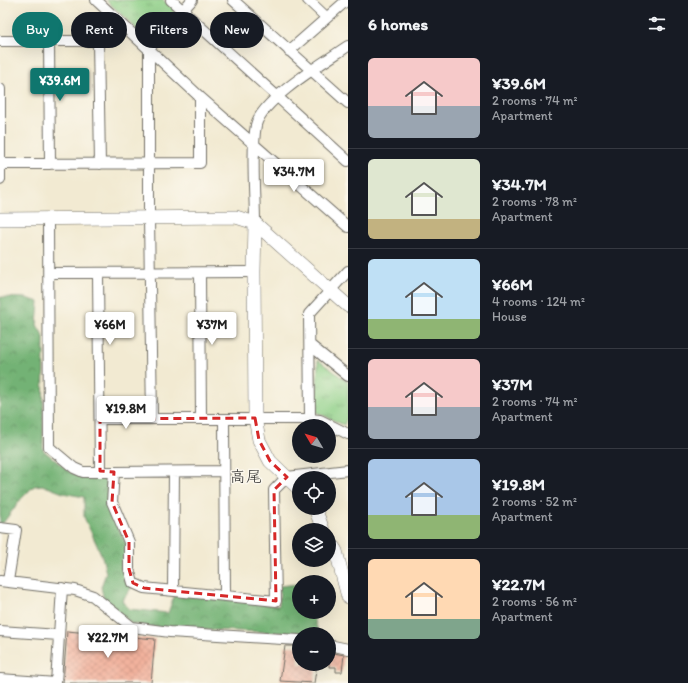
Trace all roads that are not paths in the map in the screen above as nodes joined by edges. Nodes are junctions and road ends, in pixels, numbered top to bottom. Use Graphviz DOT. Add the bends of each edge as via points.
graph roads {
  1 [pos="96,0"];
  2 [pos="171,0"];
  3 [pos="192,0"];
  4 [pos="234,0"];
  5 [pos="308,0"];
  6 [pos="347,0"];
  7 [pos="183,11"];
  8 [pos="109,12"];
  9 [pos="326,17"];
  10 [pos="127,29"];
  11 [pos="135,35"];
  12 [pos="0,41"];
  13 [pos="12,41"];
  14 [pos="348,46"];
  15 [pos="49,48"];
  16 [pos="98,48"];
  17 [pos="150,48"];
  18 [pos="289,51"];
  19 [pos="312,71"];
  20 [pos="0,89"];
  21 [pos="200,96"];
  22 [pos="276,97"];
  23 [pos="348,103"];
  24 [pos="255,143"];
  25 [pos="348,161"];
  26 [pos="149,163"];
  27 [pos="1,164"];
  28 [pos="50,164"];
  29 [pos="100,164"];
  30 [pos="0,180"];
  31 [pos="149,218"];
  32 [pos="0,219"];
  33 [pos="48,219"];
  34 [pos="255,223"];
  35 [pos="348,227"];
  36 [pos="348,271"];
  37 [pos="150,272"];
  38 [pos="254,272"];
  39 [pos="49,273"];
  40 [pos="200,273"];
  41 [pos="98,274"];
  42 [pos="330,290"];
  43 [pos="348,306"];
  44 [pos="310,345"];
  45 [pos="348,376"];
  46 [pos="255,418"];
  47 [pos="100,419"];
  48 [pos="152,419"];
  49 [pos="201,419"];
  50 [pos="310,419"];
  51 [pos="224,420"];
  52 [pos="336,428"];
  53 [pos="348,434"];
  54 [pos="348,470"];
  55 [pos="100,471"];
  56 [pos="223,471"];
  57 [pos="114,472"];
  58 [pos="174,472"];
  59 [pos="287,477"];
  60 [pos="292,482"];
  61 [pos="0,528"];
  62 [pos="336,551"];
  63 [pos="4,581"];
  64 [pos="62,588"];
  65 [pos="173,590"];
  66 [pos="225,596"];
  67 [pos="348,597"];
  68 [pos="0,631"];
  69 [pos="59,634"];
  70 [pos="292,640"];
  71 [pos="336,646"];
  72 [pos="348,649"];
  73 [pos="0,679"];
  74 [pos="56,683"];
  1 -- 8 [label="street"];
  2 -- 7 [label="street"];
  3 -- 7 [label="street"];
  4 -- 18 [label="street"];
  5 -- 9 [label="street"];
  6 -- 9 [label="street"];
  7 -- 22 [label="street"];
  9 -- 18 [label="street"];
  10 -- 11 [label="street"];
  12 -- 13 [label="street"];
  14 -- 19 [label="street"];
  15 -- 28 [label="street"];
  16 -- 29 [label="street"];
  17 -- 21 [label="street"];
  17 -- 26 [label="street"];
  18 -- 19 [label="street"];
  19 -- 22 [label="street"];
  19 -- 23 [label="street"];
  20 -- 27 [label="street"];
  21 -- 24 [label="street"];
  21 -- 26 [label="street" via="200,163"];
  22 -- 24 [label="street" via="256,123"];
  22 -- 25 [label="street"];
  24 -- 34 [label="street"];
  24 -- 35 [label="street"];
  26 -- 29 [label="street"];
  26 -- 31 [label="street"];
  27 -- 28 [label="street"];
  27 -- 30 [label="street"];
  28 -- 29 [label="street"];
  31 -- 33 [label="street"];
  31 -- 34 [label="street" via="236,217"];
  31 -- 37 [label="street"];
  32 -- 33 [label="street"];
  33 -- 39 [label="street"];
  34 -- 38 [label="street"];
  34 -- 42 [label="street"];
  36 -- 42 [label="street"];
  37 -- 40 [label="street"];
  37 -- 41 [label="street"];
  37 -- 48 [label="street"];
  38 -- 40 [label="street"];
  38 -- 46 [label="street"];
  39 -- 41 [label="street"];
  39 -- 55 [label="street" via="49,447 78,470"];
  40 -- 49 [label="street"];
  41 -- 47 [label="street"];
  42 -- 43 [label="street"];
  42 -- 44 [label="street" via="309,314"];
  44 -- 45 [label="street"];
  44 -- 50 [label="street"];
  46 -- 50 [label="street"];
  46 -- 51 [label="street"];
  46 -- 59 [label="street" via="259,440 270,461"];
  47 -- 48 [label="street"];
  47 -- 55 [label="street"];
  48 -- 49 [label="street"];
  49 -- 51 [label="street"];
  51 -- 56 [label="street"];
  52 -- 53 [label="street"];
  54 -- 59 [label="street"];
  55 -- 57 [label="street"];
  56 -- 58 [label="street"];
  56 -- 66 [label="street"];
  57 -- 58 [label="street"];
  57 -- 65 [label="street" via="112,502 129,542 129,569 133,583 144,588"];
  58 -- 65 [label="street"];
  59 -- 60 [label="street"];
  59 -- 66 [label="street" via="274,490 276,601"];
  61 -- 63 [label="street" via="16,530"];
  62 -- 67 [label="street"];
  63 -- 64 [label="street"];
  64 -- 69 [label="street"];
  64 -- 70 [label="street" via="93,596 132,627 170,632"];
  65 -- 66 [label="street"];
  68 -- 69 [label="street"];
  69 -- 74 [label="street"];
  71 -- 72 [label="street"];
  73 -- 74 [label="street"];
}
